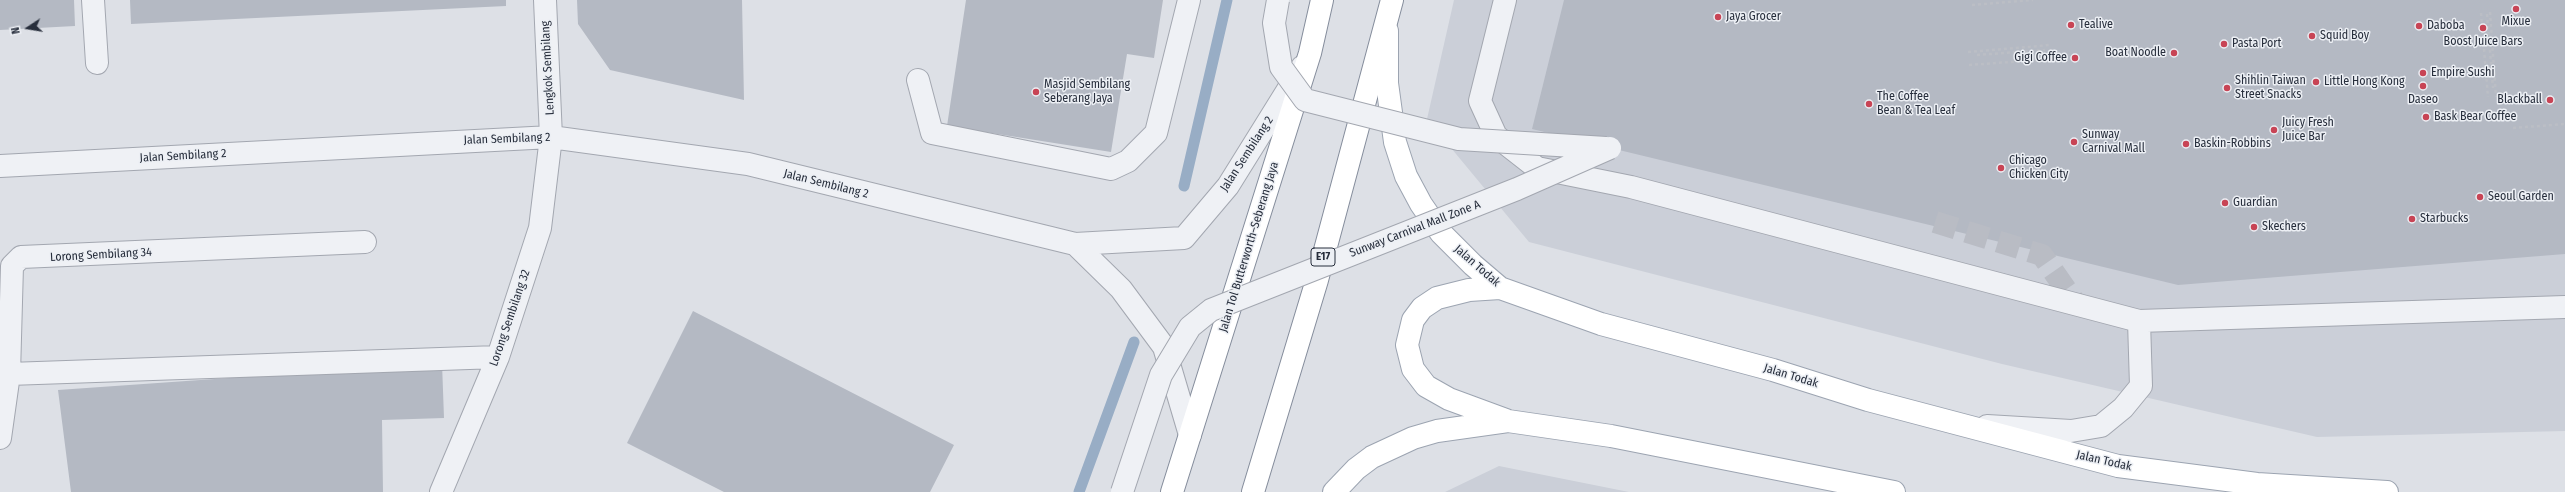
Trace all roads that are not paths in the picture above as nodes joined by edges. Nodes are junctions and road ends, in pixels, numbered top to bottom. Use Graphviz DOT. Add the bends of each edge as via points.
graph roads {
  1 [pos="93,0"];
  2 [pos="545,0"];
  3 [pos="1189,0"];
  4 [pos="1278,0"];
  5 [pos="1322,0"];
  6 [pos="1392,0"];
  7 [pos="1505,0"];
  8 [pos="1388,21"];
  9 [pos="1310,53"];
  10 [pos="97,63"];
  11 [pos="918,80"];
  12 [pos="551,136"];
  13 [pos="0,166"];
  14 [pos="366,242"];
  15 [pos="1075,244"];
  16 [pos="1500,288"];
  17 [pos="2565,307"];
  18 [pos="2139,321"];
  19 [pos="498,357"];
  20 [pos="9,374"];
  21 [pos="1508,420"];
  22 [pos="1964,424"];
  23 [pos="1190,435"];
  24 [pos="0,438"];
  25 [pos="441,492"];
  26 [pos="1122,492"];
  27 [pos="1172,492"];
  28 [pos="1253,492"];
  29 [pos="1334,492"];
  30 [pos="1894,492"];
  31 [pos="2386,492"];
  1 -- 10 [label="street"];
  2 -- 12 [label="street, Lengkok Sembilang"];
  3 -- 11 [label="street" via="1156,132 1128,161 1111,169 932,133"];
  4 -- 26 [label="street, Sunway Carnival Mall Zone A, bridge" via="1274,23 1282,67 1305,100 1458,139 1610,148 1517,189 1211,310 1190,327 1161,375"];
  5 -- 9 [label="main road, Jalan Tol Butterworth–Seberang Jaya"];
  6 -- 8 [label="main road, E17"];
  7 -- 18 [label="street" via="1480,101 1496,136 1537,168 1631,187"];
  8 -- 16 [label="main road, Jalan Todak" via="1387,83 1395,142 1406,176 1420,204 1441,233"];
  8 -- 28 [label="main road, E17" via="1317,280"];
  9 -- 15 [label="street, Jalan Sembilang 2" via="1228,186 1184,238"];
  9 -- 23 [label="main road, Jalan Tol Butterworth–Seberang Jaya"];
  12 -- 13 [label="street, Jalan Sembilang 2"];
  12 -- 15 [label="street, Jalan Sembilang 2" via="748,164"];
  12 -- 19 [label="street, Lorong Sembilang 32" via="540,228"];
  14 -- 20 [label="street, Lorong Sembilang 34" via="21,258 12,266"];
  15 -- 23 [label="street" via="1122,289 1164,347"];
  16 -- 21 [label="main road" via="1469,290 1437,298 1422,308 1413,320 1407,345 1413,369 1426,386 1449,399"];
  16 -- 22 [label="main road, Jalan Todak" via="1601,324"];
  17 -- 18 [label="street"];
  18 -- 22 [label="street" via="2141,386 2123,408 2101,426 2071,431"];
  19 -- 20 [label="street"];
  19 -- 25 [label="street, Lorong Sembilang 32"];
  20 -- 24 [label="street, Lorong Sembilang 34"];
  21 -- 29 [label="main road" via="1437,431 1413,438 1372,456"];
  21 -- 30 [label="main road" via="1611,436"];
  22 -- 31 [label="main road, Jalan Todak" via="2118,466 2257,484"];
  23 -- 27 [label="main road, Jalan Tol Butterworth–Seberang Jaya"];
}
